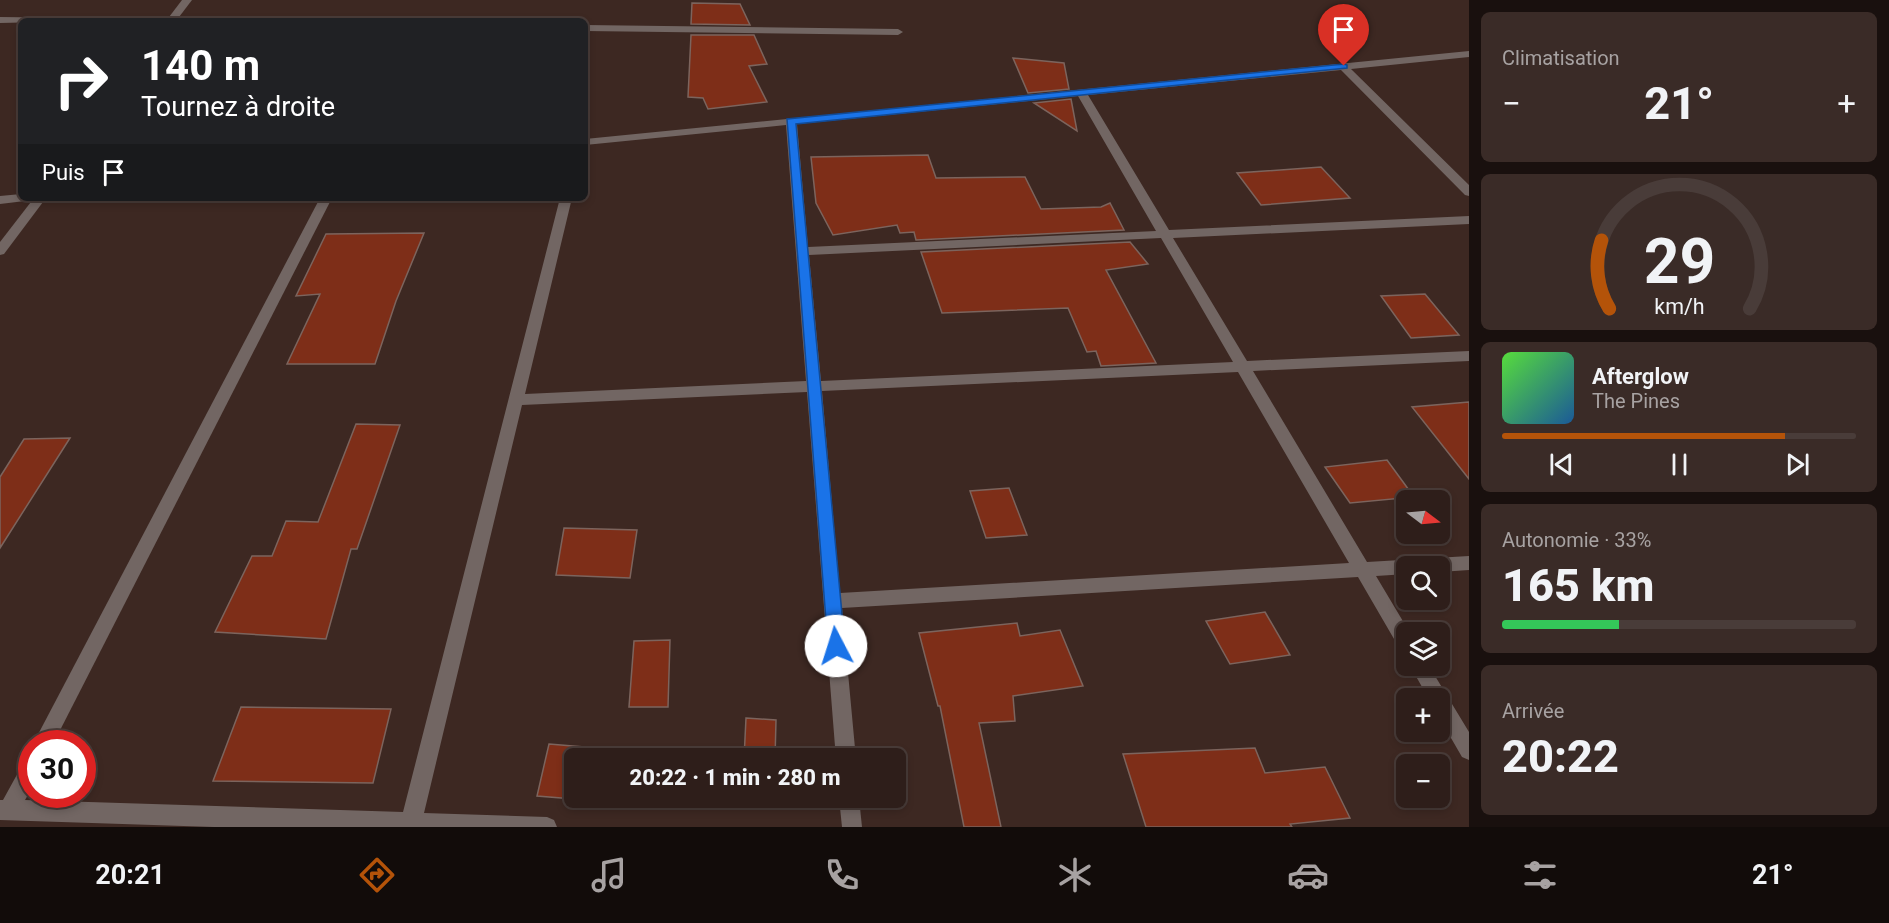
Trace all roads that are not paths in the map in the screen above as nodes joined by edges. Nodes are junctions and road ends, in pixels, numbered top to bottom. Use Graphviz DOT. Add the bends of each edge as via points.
graph roads {
  1 [pos="187,0"];
  2 [pos="173,18"];
  3 [pos="0,20"];
  4 [pos="18,20"];
  5 [pos="588,28"];
  6 [pos="898,32"];
  7 [pos="1469,54"];
  8 [pos="1344,66"];
  9 [pos="1081,93"];
  10 [pos="790,121"];
  11 [pos="588,142"];
  12 [pos="1469,192"];
  13 [pos="18,198"];
  14 [pos="0,200"];
  15 [pos="38,201"];
  16 [pos="324,201"];
  17 [pos="565,201"];
  18 [pos="1469,220"];
  19 [pos="1165,234"];
  20 [pos="0,251"];
  21 [pos="802,251"];
  22 [pos="1469,356"];
  23 [pos="1243,366"];
  24 [pos="814,386"];
  25 [pos="515,400"];
  26 [pos="1469,562"];
  27 [pos="1362,569"];
  28 [pos="832,601"];
  29 [pos="1396,626"];
  30 [pos="1450,718"];
  31 [pos="50,730"];
  32 [pos="845,748"];
  33 [pos="1469,750"];
  34 [pos="18,788"];
  35 [pos="850,808"];
  36 [pos="4,810"];
  37 [pos="118,820"];
  38 [pos="411,823"];
  39 [pos="547,827"];
  40 [pos="852,827"];
  1 -- 2 [label="street"];
  3 -- 4 [label="street"];
  5 -- 6 [label="street"];
  7 -- 8 [label="street"];
  8 -- 9 [label="street"];
  8 -- 12 [label="street"];
  9 -- 10 [label="street"];
  9 -- 19 [label="street"];
  10 -- 11 [label="street"];
  10 -- 21 [label="street"];
  13 -- 14 [label="street"];
  15 -- 20 [label="street"];
  16 -- 31 [label="street"];
  17 -- 25 [label="street"];
  18 -- 19 [label="street"];
  19 -- 21 [label="street"];
  19 -- 23 [label="street"];
  21 -- 24 [label="street"];
  22 -- 23 [label="street"];
  23 -- 24 [label="street"];
  23 -- 27 [label="street"];
  24 -- 25 [label="street"];
  24 -- 28 [label="street"];
  25 -- 38 [label="street"];
  26 -- 27 [label="street"];
  27 -- 28 [label="street"];
  27 -- 29 [label="street"];
  28 -- 32 [label="street"];
  30 -- 33 [label="street"];
  34 -- 36 [label="street"];
  35 -- 40 [label="street"];
  36 -- 37 [label="street"];
  37 -- 38 [label="street"];
  38 -- 39 [label="street"];
}
